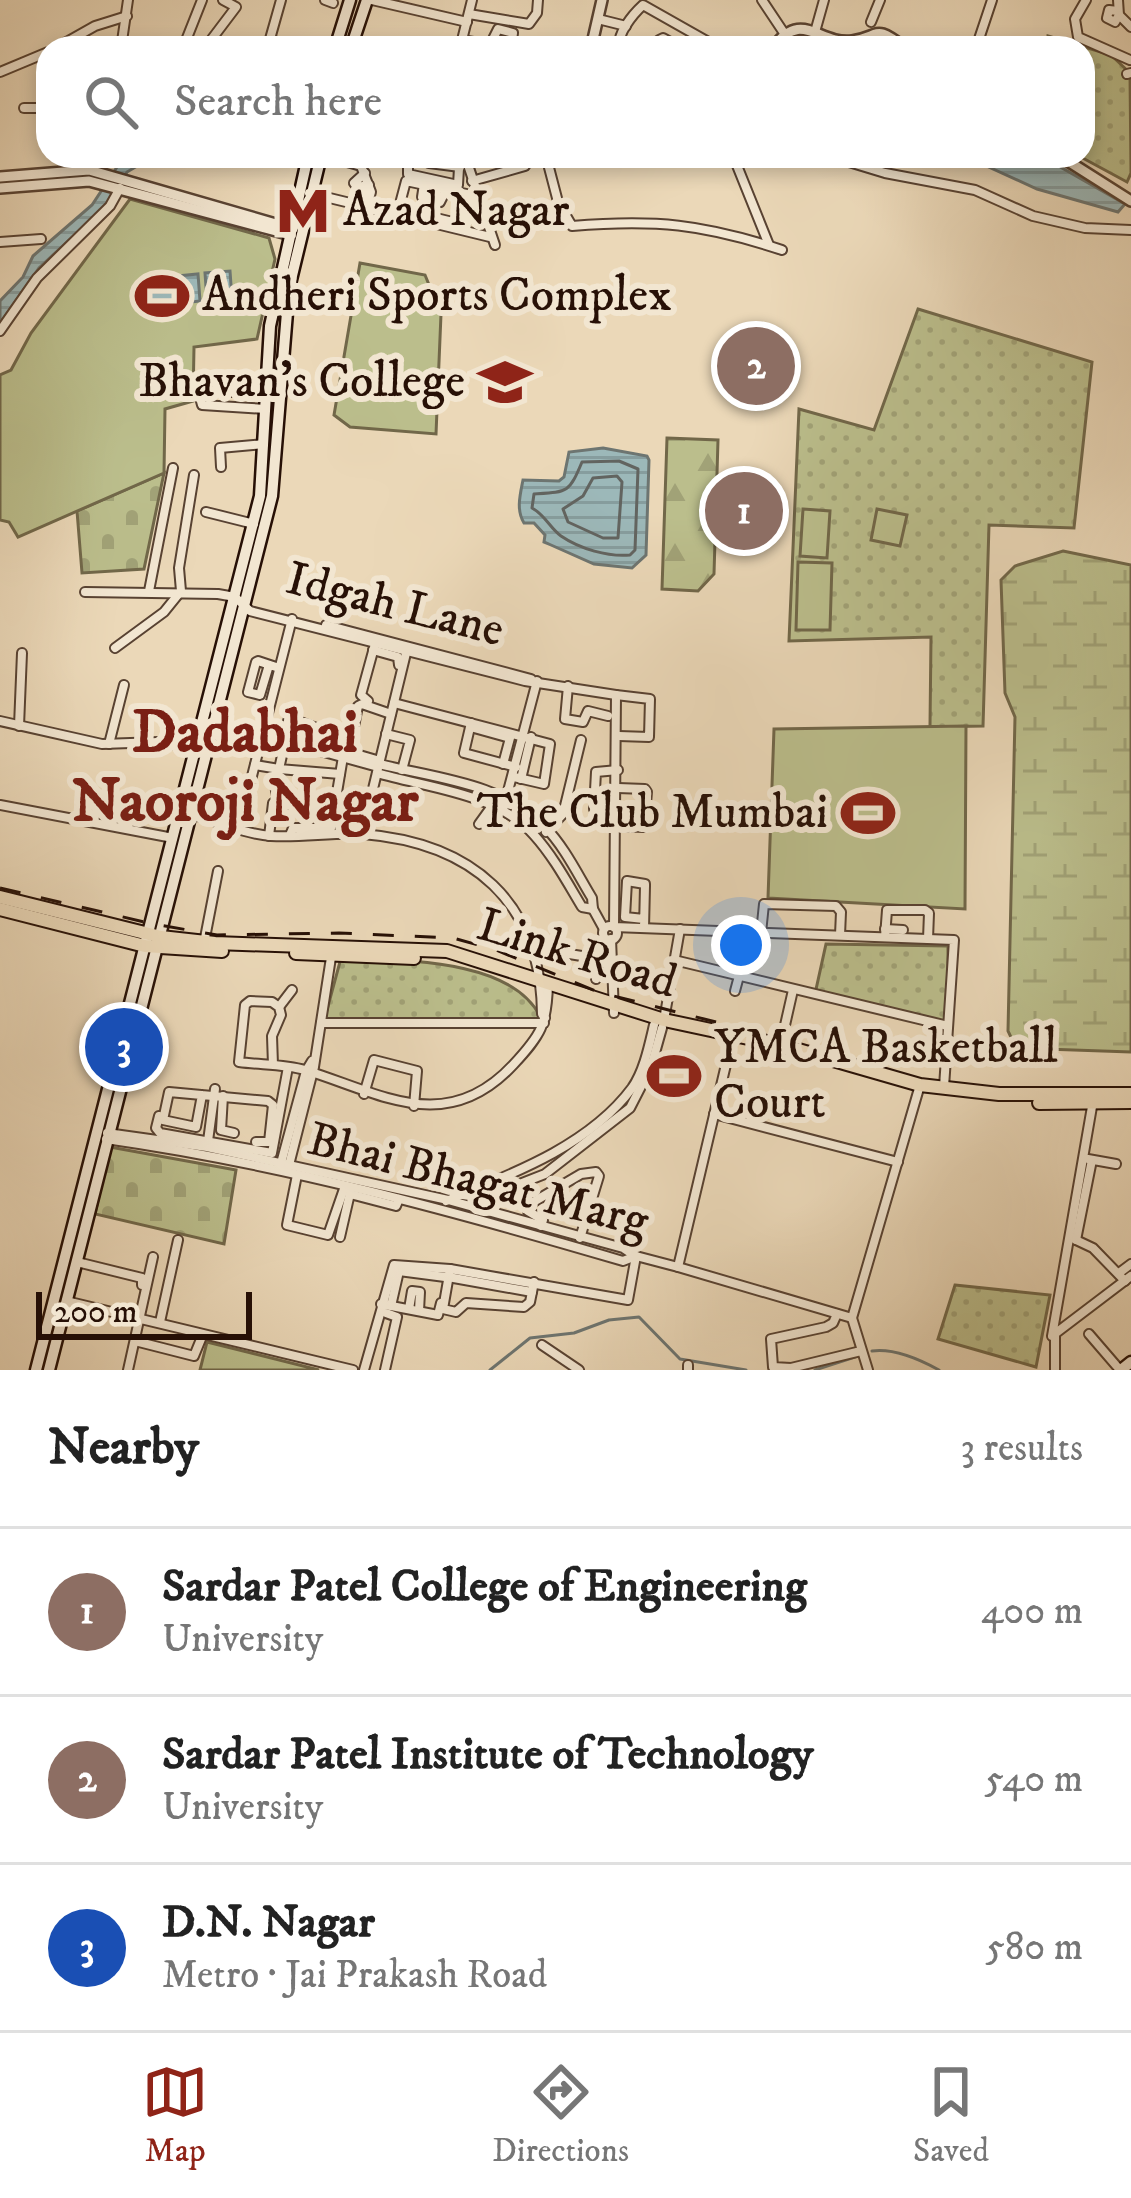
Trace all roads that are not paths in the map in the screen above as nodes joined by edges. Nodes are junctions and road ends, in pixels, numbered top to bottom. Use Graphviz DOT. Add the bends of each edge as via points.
graph roads {
  1 [pos="128,0"];
  2 [pos="202,0"];
  3 [pos="223,0"];
  4 [pos="281,0"];
  5 [pos="350,0"];
  6 [pos="370,0"];
  7 [pos="472,0"];
  8 [pos="538,0"];
  9 [pos="602,0"];
  10 [pos="762,0"];
  11 [pos="824,0"];
  12 [pos="880,0"];
  13 [pos="992,0"];
  14 [pos="1086,0"];
  15 [pos="1118,9"];
  16 [pos="127,16"];
  17 [pos="468,18"];
  18 [pos="598,19"];
  19 [pos="872,22"];
  20 [pos="626,26"];
  21 [pos="684,27"];
  22 [pos="1131,27"];
  23 [pos="784,33"];
  24 [pos="819,33"];
  25 [pos="77,36"];
  26 [pos="123,36"];
  27 [pos="188,36"];
  28 [pos="214,36"];
  29 [pos="271,36"];
  30 [pos="339,36"];
  31 [pos="356,36"];
  32 [pos="465,36"];
  33 [pos="594,36"];
  34 [pos="620,36"];
  35 [pos="681,36"];
  36 [pos="699,36"];
  37 [pos="782,36"];
  38 [pos="819,36"];
  39 [pos="826,36"];
  40 [pos="980,36"];
  41 [pos="1079,36"];
  42 [pos="1095,46"];
  43 [pos="36,57"];
  44 [pos="1131,60"];
  45 [pos="0,72"];
  46 [pos="24,107"];
  47 [pos="36,108"];
  48 [pos="308,168"];
  49 [pos="321,168"];
  50 [pos="360,168"];
  51 [pos="406,168"];
  52 [pos="462,168"];
  53 [pos="466,168"];
  54 [pos="518,168"];
  55 [pos="549,168"];
  56 [pos="738,168"];
  57 [pos="871,168"];
  58 [pos="1079,168"];
  59 [pos="89,170"];
  60 [pos="0,177"];
  61 [pos="472,181"];
  62 [pos="115,183"];
  63 [pos="328,184"];
  64 [pos="0,188"];
  65 [pos="307,193"];
  66 [pos="474,196"];
  67 [pos="336,198"];
  68 [pos="1131,201"];
  69 [pos="398,212"];
  70 [pos="464,228"];
  71 [pos="1131,230"];
  72 [pos="292,232"];
  73 [pos="41,239"];
  74 [pos="0,242"];
  75 [pos="770,246"];
  76 [pos="782,250"];
  77 [pos="5,317"];
  78 [pos="0,332"];
  79 [pos="250,392"];
  80 [pos="266,393"];
  81 [pos="249,408"];
  82 [pos="266,409"];
  83 [pos="264,444"];
  84 [pos="220,466"];
  85 [pos="173,468"];
  86 [pos="194,475"];
  87 [pos="206,512"];
  88 [pos="254,524"];
  89 [pos="149,591"];
  90 [pos="181,591"];
  91 [pos="85,592"];
  92 [pos="233,596"];
  93 [pos="245,608"];
  94 [pos="292,619"];
  95 [pos="371,643"];
  96 [pos="115,648"];
  97 [pos="408,648"];
  98 [pos="394,652"];
  99 [pos="22,653"];
  100 [pos="398,669"];
  101 [pos="535,680"];
  102 [pos="124,685"];
  103 [pos="568,686"];
  104 [pos="616,695"];
  105 [pos="391,706"];
  106 [pos="608,716"];
  107 [pos="0,721"];
  108 [pos="471,725"];
  109 [pos="19,726"];
  110 [pos="386,734"];
  111 [pos="262,735"];
  112 [pos="527,736"];
  113 [pos="619,736"];
  114 [pos="581,740"];
  115 [pos="284,742"];
  116 [pos="110,744"];
  117 [pos="196,748"];
  118 [pos="343,759"];
  119 [pos="503,764"];
  120 [pos="255,765"];
  121 [pos="378,766"];
  122 [pos="279,769"];
  123 [pos="618,770"];
  124 [pos="340,774"];
  125 [pos="406,774"];
  126 [pos="517,774"];
  127 [pos="433,777"];
  128 [pos="620,788"];
  129 [pos="430,789"];
  130 [pos="508,797"];
  131 [pos="622,800"];
  132 [pos="335,804"];
  133 [pos="0,805"];
  134 [pos="492,806"];
  135 [pos="503,810"];
  136 [pos="179,811"];
  137 [pos="619,812"];
  138 [pos="193,815"];
  139 [pos="479,824"];
  140 [pos="619,826"];
  141 [pos="239,827"];
  142 [pos="548,830"];
  143 [pos="289,832"];
  144 [pos="326,834"];
  145 [pos="362,834"];
  146 [pos="173,838"];
  147 [pos="538,840"];
  148 [pos="218,871"];
  149 [pos="0,897"];
  150 [pos="0,909"];
  151 [pos="593,909"];
  152 [pos="644,924"];
  153 [pos="609,928"];
  154 [pos="680,929"];
  155 [pos="903,930"];
  156 [pos="761,933"];
  157 [pos="888,933"];
  158 [pos="840,935"];
  159 [pos="928,939"];
  160 [pos="153,941"];
  161 [pos="203,946"];
  162 [pos="332,951"];
  163 [pos="563,953"];
  164 [pos="674,960"];
  165 [pos="599,961"];
  166 [pos="613,961"];
  167 [pos="739,976"];
  168 [pos="596,979"];
  169 [pos="545,987"];
  170 [pos="292,990"];
  171 [pos="793,990"];
  172 [pos="735,992"];
  173 [pos="279,1007"];
  174 [pos="614,1009"];
  175 [pos="544,1021"];
  176 [pos="321,1023"];
  177 [pos="660,1024"];
  178 [pos="948,1026"];
  179 [pos="783,1034"];
  180 [pos="732,1039"];
  181 [pos="273,1065"];
  182 [pos="288,1067"];
  183 [pos="309,1072"];
  184 [pos="164,1085"];
  185 [pos="919,1089"];
  186 [pos="944,1089"];
  187 [pos="218,1094"];
  188 [pos="364,1094"];
  189 [pos="202,1095"];
  190 [pos="975,1096"];
  191 [pos="1094,1098"];
  192 [pos="1131,1098"];
  193 [pos="414,1106"];
  194 [pos="714,1114"];
  195 [pos="234,1133"];
  196 [pos="103,1135"];
  197 [pos="256,1142"];
  198 [pos="207,1147"];
  199 [pos="1087,1159"];
  200 [pos="898,1162"];
  201 [pos="1116,1164"];
  202 [pos="287,1170"];
  203 [pos="321,1176"];
  204 [pos="348,1189"];
  205 [pos="448,1200"];
  206 [pos="430,1207"];
  207 [pos="482,1215"];
  208 [pos="541,1226"];
  209 [pos="1072,1234"];
  210 [pos="340,1237"];
  211 [pos="178,1240"];
  212 [pos="579,1242"];
  213 [pos="636,1256"];
  214 [pos="76,1262"];
  215 [pos="173,1263"];
  216 [pos="1131,1264"];
  217 [pos="678,1267"];
  218 [pos="447,1273"];
  219 [pos="1125,1277"];
  220 [pos="533,1287"];
  221 [pos="66,1301"];
  222 [pos="386,1308"];
  223 [pos="819,1308"];
  224 [pos="837,1314"];
  225 [pos="139,1315"];
  226 [pos="852,1318"];
  227 [pos="160,1322"];
  228 [pos="814,1329"];
  229 [pos="1089,1334"];
  230 [pos="1055,1336"];
  231 [pos="201,1340"];
  232 [pos="135,1341"];
  233 [pos="542,1345"];
  234 [pos="854,1349"];
  235 [pos="1131,1362"];
  236 [pos="36,1370"];
  237 [pos="51,1370"];
  238 [pos="128,1370"];
  239 [pos="353,1370"];
  240 [pos="364,1370"];
  241 [pos="385,1370"];
  242 [pos="579,1370"];
  243 [pos="868,1370"];
  244 [pos="1055,1370"];
  245 [pos="1121,1370"];
  1 -- 16 [label="street"];
  2 -- 27 [label="street"];
  3 -- 28 [label="street" via="236,7"];
  4 -- 29 [label="street"];
  5 -- 30 [label="main road"];
  6 -- 17 [label="street"];
  6 -- 31 [label="main road"];
  7 -- 17 [label="street"];
  8 -- 17 [label="street" via="529,24"];
  9 -- 18 [label="street"];
  10 -- 23 [label="street"];
  11 -- 24 [label="street"];
  12 -- 19 [label="street"];
  13 -- 40 [label="street"];
  14 -- 41 [label="street" via="1075,22"];
  15 -- 22 [label="street"];
  16 -- 25 [label="street"];
  16 -- 26 [label="street"];
  17 -- 32 [label="street"];
  18 -- 20 [label="street"];
  18 -- 33 [label="street"];
  20 -- 21 [label="street" via="643,5"];
  20 -- 34 [label="street"];
  21 -- 35 [label="street"];
  21 -- 36 [label="street"];
  23 -- 24 [label="street"];
  23 -- 37 [label="street"];
  24 -- 38 [label="street"];
  24 -- 39 [label="street"];
  42 -- 44 [label="street"];
  43 -- 45 [label="street"];
  46 -- 47 [label="street"];
  48 -- 65 [label="main road"];
  49 -- 65 [label="main road"];
  50 -- 67 [label="street" via="370,199"];
  51 -- 52 [label="street" via="456,186"];
  53 -- 61 [label="street"];
  54 -- 61 [label="street"];
  55 -- 75 [label="street" via="572,226 684,224"];
  56 -- 75 [label="street"];
  57 -- 71 [label="street" via="975,190 1033,216"];
  58 -- 68 [label="street"];
  59 -- 60 [label="street"];
  59 -- 62 [label="street"];
  61 -- 66 [label="street"];
  62 -- 64 [label="street"];
  62 -- 72 [label="street"];
  62 -- 77 [label="street" via="110,206"];
  63 -- 67 [label="street"];
  65 -- 67 [label="street"];
  65 -- 72 [label="main road"];
  65 -- 93 [label="main road" via="289,288 272,496"];
  66 -- 69 [label="street" via="406,181"];
  66 -- 70 [label="street"];
  66 -- 70 [label="street" via="492,241"];
  67 -- 69 [label="street"];
  69 -- 70 [label="street"];
  72 -- 80 [label="main road" via="270,326"];
  73 -- 74 [label="street"];
  75 -- 76 [label="street"];
  77 -- 78 [label="street"];
  79 -- 80 [label="street"];
  79 -- 81 [label="street"];
  79 -- 81 [label="street" via="199,394 202,406"];
  80 -- 82 [label="main road"];
  81 -- 82 [label="street"];
  82 -- 83 [label="main road"];
  83 -- 84 [label="street" via="220,448"];
  83 -- 88 [label="main road"];
  85 -- 89 [label="street"];
  86 -- 90 [label="street"];
  87 -- 88 [label="street"];
  88 -- 92 [label="main road"];
  89 -- 90 [label="street"];
  89 -- 91 [label="street"];
  90 -- 92 [label="street"];
  90 -- 96 [label="street"];
  92 -- 93 [label="street"];
  92 -- 117 [label="main road"];
  93 -- 94 [label="street, Idgah Lane"];
  93 -- 138 [label="main road"];
  94 -- 95 [label="street, Idgah Lane"];
  94 -- 111 [label="street"];
  95 -- 97 [label="street, Idgah Lane"];
  95 -- 98 [label="street, Idgah Lane"];
  95 -- 105 [label="street" via="361,695"];
  97 -- 98 [label="street, Idgah Lane"];
  97 -- 101 [label="street, Idgah Lane"];
  97 -- 105 [label="street"];
  98 -- 100 [label="street"];
  99 -- 109 [label="street"];
  101 -- 103 [label="street, Idgah Lane"];
  101 -- 112 [label="street"];
  102 -- 116 [label="street"];
  103 -- 104 [label="street, Idgah Lane"];
  103 -- 106 [label="street" via="565,719 583,722 588,711"];
  104 -- 113 [label="street"];
  104 -- 113 [label="street" via="650,699 649,736"];
  105 -- 108 [label="street"];
  105 -- 110 [label="street"];
  105 -- 121 [label="street" via="359,704 353,725 349,752"];
  107 -- 109 [label="street"];
  108 -- 112 [label="street"];
  108 -- 119 [label="street" via="510,738"];
  108 -- 119 [label="street" via="464,753"];
  109 -- 116 [label="street"];
  110 -- 121 [label="street"];
  110 -- 125 [label="street" via="410,740"];
  111 -- 115 [label="street"];
  111 -- 120 [label="street"];
  112 -- 126 [label="street"];
  112 -- 126 [label="street" via="551,745 545,782"];
  113 -- 123 [label="street"];
  114 -- 142 [label="street" via="563,814"];
  115 -- 118 [label="street"];
  115 -- 118 [label="street" via="293,718 344,737"];
  115 -- 122 [label="street"];
  116 -- 117 [label="street"];
  117 -- 136 [label="main road"];
  118 -- 121 [label="street"];
  118 -- 124 [label="street"];
  119 -- 126 [label="street"];
  120 -- 122 [label="street"];
  120 -- 141 [label="street"];
  121 -- 125 [label="street"];
  121 -- 145 [label="street"];
  122 -- 124 [label="street"];
  122 -- 132 [label="street" via="277,796"];
  123 -- 128 [label="street"];
  123 -- 137 [label="street" via="597,770 595,811"];
  124 -- 132 [label="street"];
  125 -- 127 [label="street"];
  125 -- 129 [label="street"];
  126 -- 130 [label="street"];
  127 -- 129 [label="street"];
  127 -- 130 [label="street"];
  128 -- 131 [label="street"];
  128 -- 137 [label="street"];
  128 -- 140 [label="street" via="646,793 645,826"];
  129 -- 134 [label="street"];
  130 -- 135 [label="street"];
  130 -- 142 [label="street"];
  132 -- 144 [label="street"];
  133 -- 146 [label="street"];
  134 -- 135 [label="street"];
  134 -- 139 [label="street"];
  135 -- 147 [label="street"];
  136 -- 138 [label="street"];
  136 -- 146 [label="main road"];
  137 -- 140 [label="street"];
  138 -- 141 [label="street"];
  138 -- 160 [label="main road"];
  140 -- 153 [label="street"];
  141 -- 143 [label="street"];
  142 -- 147 [label="street"];
  142 -- 151 [label="street"];
  143 -- 144 [label="street"];
  143 -- 144 [label="street" via="273,803 322,806"];
  144 -- 145 [label="street"];
  145 -- 169 [label="street" via="453,854 488,877 518,911"];
  146 -- 160 [label="main road"];
  147 -- 151 [label="street" via="582,907"];
  148 -- 161 [label="street"];
  149 -- 160 [label="main road, Link Road"];
  150 -- 160 [label="main road, Link Road"];
  151 -- 153 [label="street"];
  152 -- 152 [label="street" via="645,884 627,881 626,917"];
  152 -- 153 [label="street"];
  152 -- 154 [label="street"];
  153 -- 166 [label="street" via="617,933"];
  154 -- 156 [label="street"];
  154 -- 164 [label="street"];
  155 -- 157 [label="street"];
  156 -- 158 [label="street"];
  156 -- 158 [label="street" via="764,904 836,906"];
  157 -- 158 [label="street"];
  157 -- 159 [label="street"];
  157 -- 159 [label="street" via="887,910 925,910"];
  159 -- 178 [label="street" via="954,940"];
  160 -- 161 [label="main road, Link Road"];
  160 -- 196 [label="main road"];
  161 -- 162 [label="main road, Link Road"];
  162 -- 169 [label="main road, Link Road" via="447,951"];
  162 -- 176 [label="street"];
  163 -- 165 [label="street"];
  164 -- 167 [label="street"];
  164 -- 177 [label="street"];
  165 -- 166 [label="street"];
  165 -- 168 [label="street"];
  166 -- 174 [label="street"];
  167 -- 171 [label="street"];
  167 -- 172 [label="street"];
  169 -- 174 [label="main road, Link Road"];
  169 -- 175 [label="street"];
  170 -- 173 [label="street"];
  171 -- 178 [label="street"];
  171 -- 179 [label="street"];
  173 -- 181 [label="street"];
  173 -- 181 [label="street" via="245,1003 238,1055 241,1063"];
  174 -- 177 [label="main road, Link Road"];
  175 -- 176 [label="street"];
  175 -- 193 [label="street" via="540,1036 482,1092"];
  176 -- 183 [label="street"];
  177 -- 180 [label="main road, Link Road"];
  177 -- 205 [label="street" via="630,1108 544,1174 484,1198"];
  178 -- 186 [label="street"];
  180 -- 185 [label="main road, Link Road"];
  180 -- 194 [label="street, Bhai Bhagat Marg"];
  181 -- 182 [label="street"];
  182 -- 183 [label="street"];
  182 -- 198 [label="street" via="275,1151"];
  183 -- 188 [label="street"];
  183 -- 202 [label="street"];
  184 -- 198 [label="street" via="158,1131"];
  185 -- 186 [label="main road"];
  185 -- 190 [label="main road"];
  185 -- 200 [label="street"];
  186 -- 190 [label="main road"];
  187 -- 189 [label="street"];
  187 -- 195 [label="street" via="221,1130"];
  187 -- 197 [label="street" via="272,1102 269,1142"];
  187 -- 198 [label="street"];
  188 -- 193 [label="street"];
  188 -- 193 [label="street" via="374,1060 416,1071"];
  189 -- 189 [label="street" via="167,1093 163,1120 196,1127"];
  190 -- 191 [label="main road"];
  191 -- 192 [label="main road"];
  191 -- 199 [label="street"];
  194 -- 200 [label="street"];
  194 -- 217 [label="street, Bhai Bhagat Marg"];
  196 -- 198 [label="street"];
  196 -- 214 [label="main road"];
  196 -- 236 [label="main road"];
  198 -- 202 [label="street, Bhai Bhagat Marg"];
  199 -- 201 [label="street"];
  199 -- 209 [label="street"];
  200 -- 226 [label="street"];
  202 -- 203 [label="street, Bhai Bhagat Marg"];
  202 -- 204 [label="street" via="287,1225 328,1235"];
  203 -- 204 [label="street, Bhai Bhagat Marg"];
  203 -- 205 [label="street"];
  204 -- 206 [label="street, Bhai Bhagat Marg"];
  204 -- 210 [label="street"];
  205 -- 206 [label="street"];
  205 -- 207 [label="street"];
  206 -- 207 [label="street, Bhai Bhagat Marg"];
  207 -- 208 [label="street"];
  207 -- 212 [label="street, Bhai Bhagat Marg"];
  208 -- 212 [label="street"];
  208 -- 212 [label="street" via="530,1204 596,1172"];
  209 -- 219 [label="street"];
  209 -- 230 [label="street"];
  211 -- 215 [label="street"];
  212 -- 213 [label="street, Bhai Bhagat Marg" via="623,1261"];
  213 -- 217 [label="street, Bhai Bhagat Marg"];
  213 -- 220 [label="street" via="628,1300"];
  214 -- 221 [label="main road"];
  214 -- 225 [label="street" via="143,1279"];
  215 -- 225 [label="street" via="154,1258"];
  215 -- 227 [label="street"];
  216 -- 219 [label="street"];
  217 -- 223 [label="street"];
  218 -- 220 [label="street"];
  218 -- 220 [label="street" via="443,1310 458,1312 465,1303 524,1307"];
  218 -- 222 [label="street" via="439,1314"];
  218 -- 222 [label="street" via="394,1265"];
  219 -- 230 [label="street"];
  221 -- 225 [label="street"];
  221 -- 237 [label="main road"];
  222 -- 240 [label="street"];
  222 -- 241 [label="street" via="398,1318"];
  223 -- 224 [label="street"];
  223 -- 228 [label="street"];
  224 -- 226 [label="street"];
  224 -- 228 [label="street"];
  225 -- 227 [label="street"];
  225 -- 232 [label="street"];
  226 -- 234 [label="street"];
  227 -- 239 [label="street"];
  228 -- 234 [label="street" via="771,1339 773,1367"];
  229 -- 245 [label="street"];
  230 -- 244 [label="street"];
  231 -- 232 [label="street" via="194,1356"];
  232 -- 238 [label="street"];
  233 -- 242 [label="street"];
  234 -- 243 [label="street"];
  235 -- 245 [label="main road"];
}
